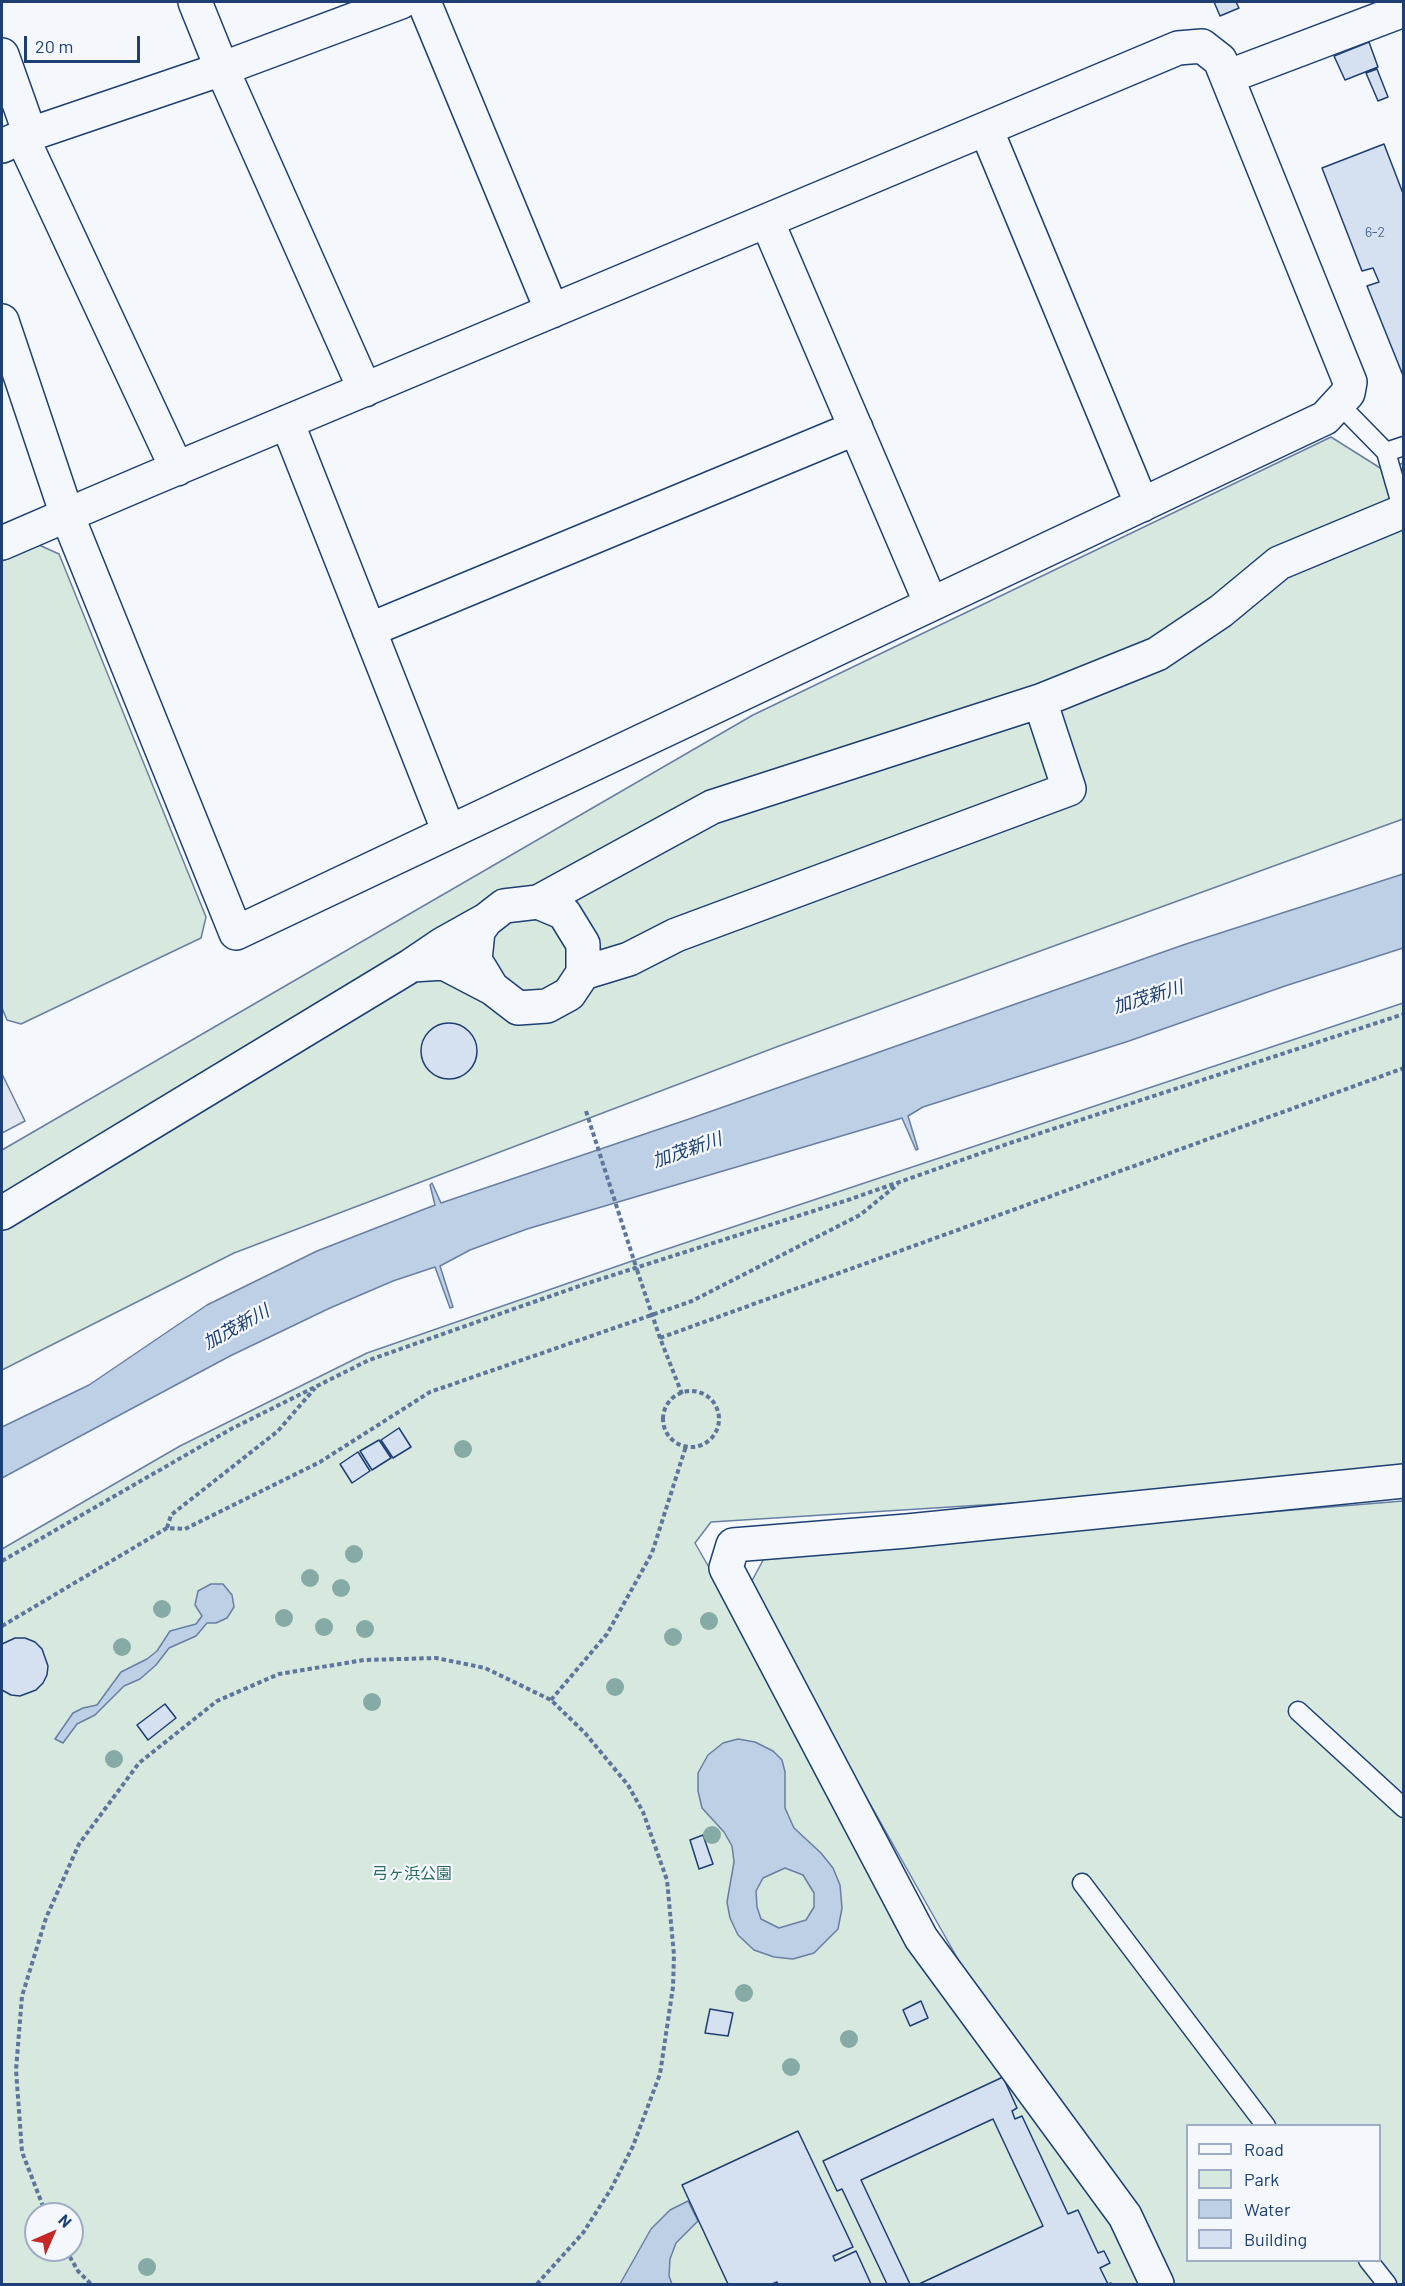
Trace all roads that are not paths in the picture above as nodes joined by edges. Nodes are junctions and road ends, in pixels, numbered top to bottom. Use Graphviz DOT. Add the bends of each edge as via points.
graph roads {
  1 [pos="195,2"];
  2 [pos="424,3"];
  3 [pos="1404,10"];
  4 [pos="2,55"];
  5 [pos="222,69"];
  6 [pos="1227,77"];
  7 [pos="986,129"];
  8 [pos="18,139"];
  9 [pos="767,221"];
  10 [pos="552,311"];
  11 [pos="2,321"];
  12 [pos="365,390"];
  13 [pos="1339,404"];
  14 [pos="287,422"];
  15 [pos="856,428"];
  16 [pos="1395,449"];
  17 [pos="177,469"];
  18 [pos="1142,505"];
  19 [pos="1403,511"];
  20 [pos="67,515"];
  21 [pos="2,543"];
  22 [pos="931,604"];
  23 [pos="369,630"];
  24 [pos="1040,701"];
  25 [pos="449,832"];
  26 [pos="538,902"];
  27 [pos="486,920"];
  28 [pos="412,965"];
  29 [pos="583,973"];
  30 [pos="492,988"];
  31 [pos="2,1214"];
  32 [pos="1404,1481"];
  33 [pos="1298,1711"];
  34 [pos="1404,1808"];
  35 [pos="1082,1883"];
  36 [pos="1264,2124"];
  37 [pos="1370,2262"];
  38 [pos="1156,2284"];
  39 [pos="1386,2284"];
  1 -- 5 [label="street"];
  2 -- 5 [label="street"];
  2 -- 10 [label="street"];
  3 -- 6 [label="street"];
  4 -- 8 [label="street"];
  5 -- 8 [label="street"];
  5 -- 12 [label="street"];
  6 -- 7 [label="street" via="1220,60 1202,46 1178,48"];
  6 -- 13 [label="street" via="1350,382 1348,393"];
  7 -- 9 [label="street"];
  7 -- 18 [label="street"];
  8 -- 17 [label="street"];
  9 -- 10 [label="street"];
  9 -- 15 [label="street"];
  10 -- 12 [label="street"];
  11 -- 20 [label="street"];
  12 -- 14 [label="street"];
  13 -- 16 [label="lane"];
  13 -- 18 [label="street" via="1325,418"];
  14 -- 17 [label="street"];
  14 -- 23 [label="street"];
  15 -- 22 [label="street"];
  15 -- 23 [label="street"];
  16 -- 19 [label="lane"];
  17 -- 20 [label="street"];
  18 -- 22 [label="street"];
  19 -- 24 [label="street" via="1279,563 1221,611 1157,654"];
  20 -- 21 [label="street"];
  20 -- 25 [label="street" via="236,933"];
  22 -- 25 [label="street"];
  23 -- 25 [label="street"];
  24 -- 26 [label="street" via="712,807"];
  24 -- 29 [label="street" via="1069,789 676,935 629,959"];
  26 -- 27 [label="street" via="504,906"];
  26 -- 29 [label="street" via="564,913 583,944"];
  27 -- 28 [label="street"];
  27 -- 30 [label="street" via="478,931 475,960"];
  28 -- 30 [label="street" via="444,963"];
  28 -- 31 [label="street"];
  29 -- 30 [label="street" via="569,994 546,1006 518,1008"];
  32 -- 38 [label="street" via="733,1545 726,1568 921,1938 1125,2216"];
  33 -- 34 [label="lane"];
  35 -- 36 [label="lane"];
  37 -- 39 [label="lane"];
}
